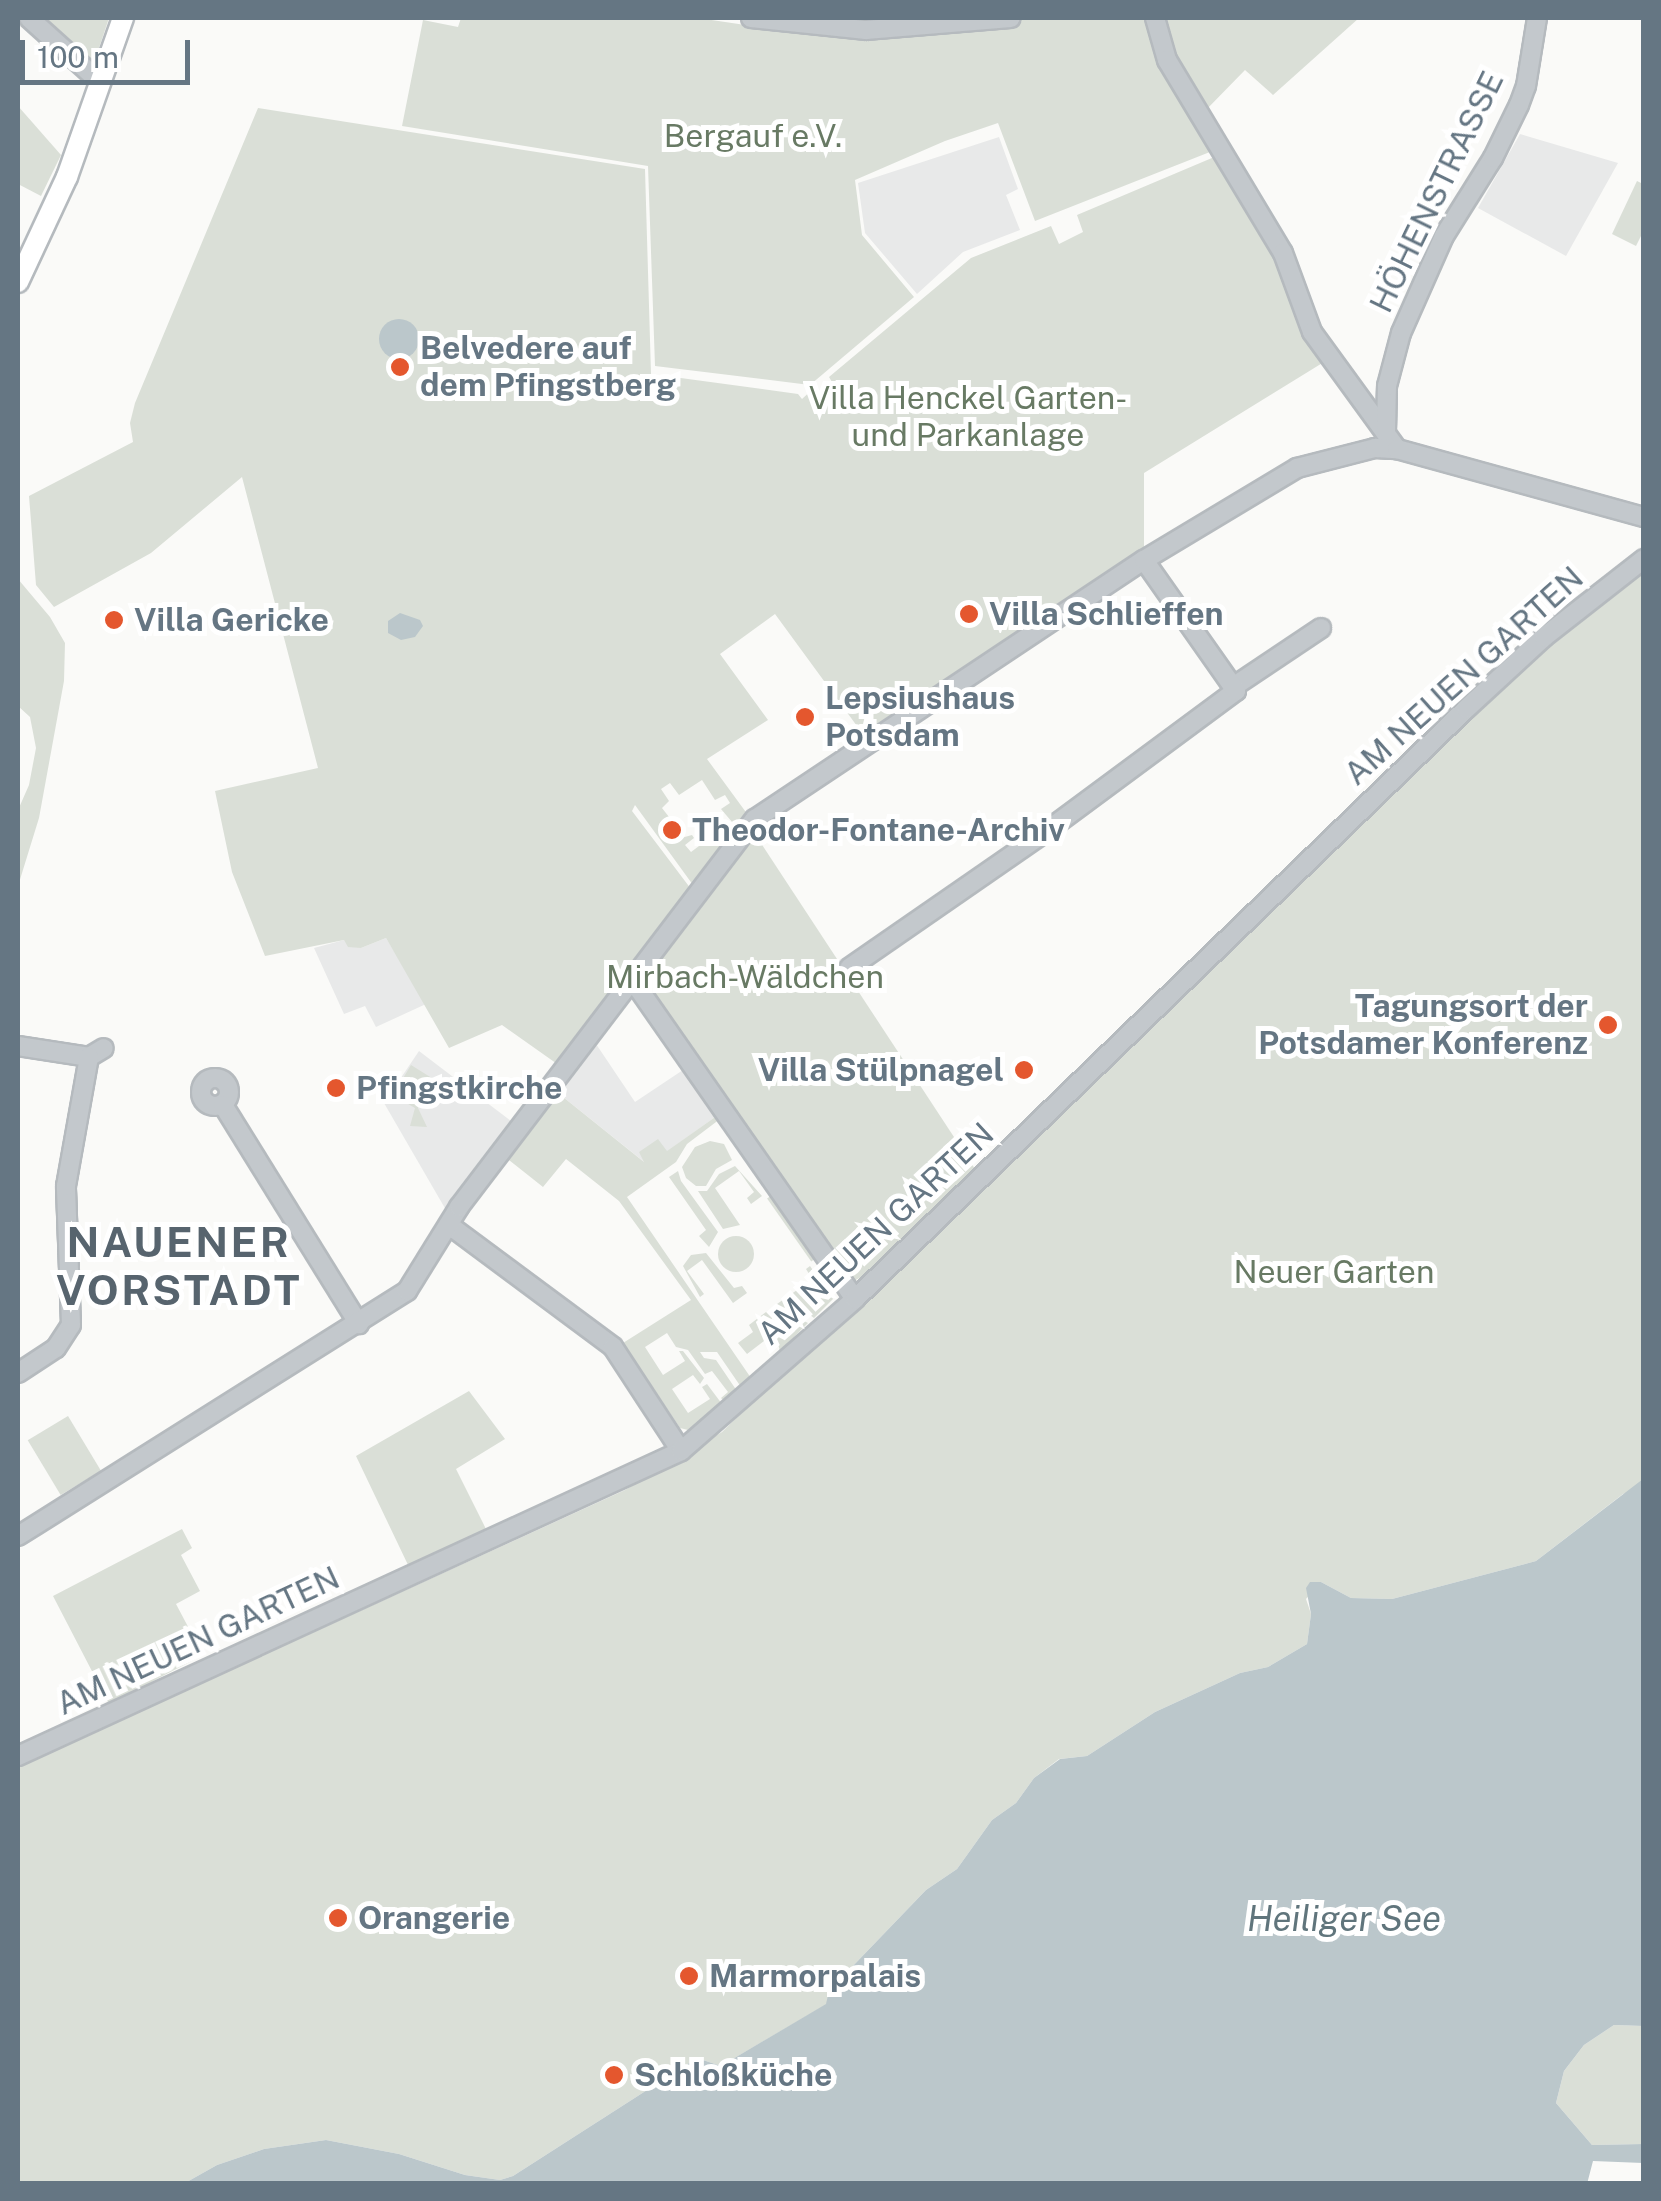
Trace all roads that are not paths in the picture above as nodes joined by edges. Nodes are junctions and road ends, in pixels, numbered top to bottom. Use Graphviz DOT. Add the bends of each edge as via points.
graph roads {
  1 [pos="30,18"];
  2 [pos="123,18"];
  3 [pos="751,18"];
  4 [pos="1011,18"];
  5 [pos="1156,18"];
  6 [pos="1538,18"];
  7 [pos="100,82"];
  8 [pos="18,282"];
  9 [pos="1387,386"];
  10 [pos="1358,392"];
  11 [pos="1386,432"];
  12 [pos="1397,449"];
  13 [pos="1644,517"];
  14 [pos="1644,559"];
  15 [pos="1144,560"];
  16 [pos="1321,628"];
  17 [pos="1233,687"];
  18 [pos="850,968"];
  19 [pos="631,978"];
  20 [pos="18,1046"];
  21 [pos="222,1104"];
  22 [pos="449,1225"];
  23 [pos="856,1298"];
  24 [pos="359,1324"];
  25 [pos="18,1372"];
  26 [pos="681,1451"];
  27 [pos="18,1536"];
  28 [pos="18,1756"];
  1 -- 7 [label="street"];
  2 -- 7 [label="main road"];
  3 -- 4 [label="street" via="866,30"];
  5 -- 10 [label="street" via="1167,60 1283,254 1312,332"];
  6 -- 9 [label="street, HÖHENSTRASSE" via="1519,105 1444,236 1400,333"];
  7 -- 8 [label="main road" via="67,177"];
  9 -- 10 [label="street"];
  9 -- 11 [label="street, HÖHENSTRASSE"];
  10 -- 11 [label="street"];
  11 -- 12 [label="street"];
  12 -- 13 [label="street"];
  12 -- 15 [label="street" via="1306,464"];
  14 -- 23 [label="street, AM NEUEN GARTEN" via="1466,709"];
  15 -- 17 [label="street"];
  15 -- 19 [label="street" via="755,819"];
  16 -- 17 [label="street"];
  17 -- 18 [label="street" via="1064,818"];
  19 -- 22 [label="street"];
  19 -- 23 [label="street"];
  20 -- 25 [label="street" via="96,1052 66,1186 71,1325 56,1348"];
  21 -- 24 [label="street"];
  22 -- 24 [label="street" via="407,1291"];
  22 -- 26 [label="street" via="614,1347"];
  23 -- 26 [label="street, AM NEUEN GARTEN"];
  24 -- 27 [label="street"];
  26 -- 28 [label="street, AM NEUEN GARTEN"];
}
